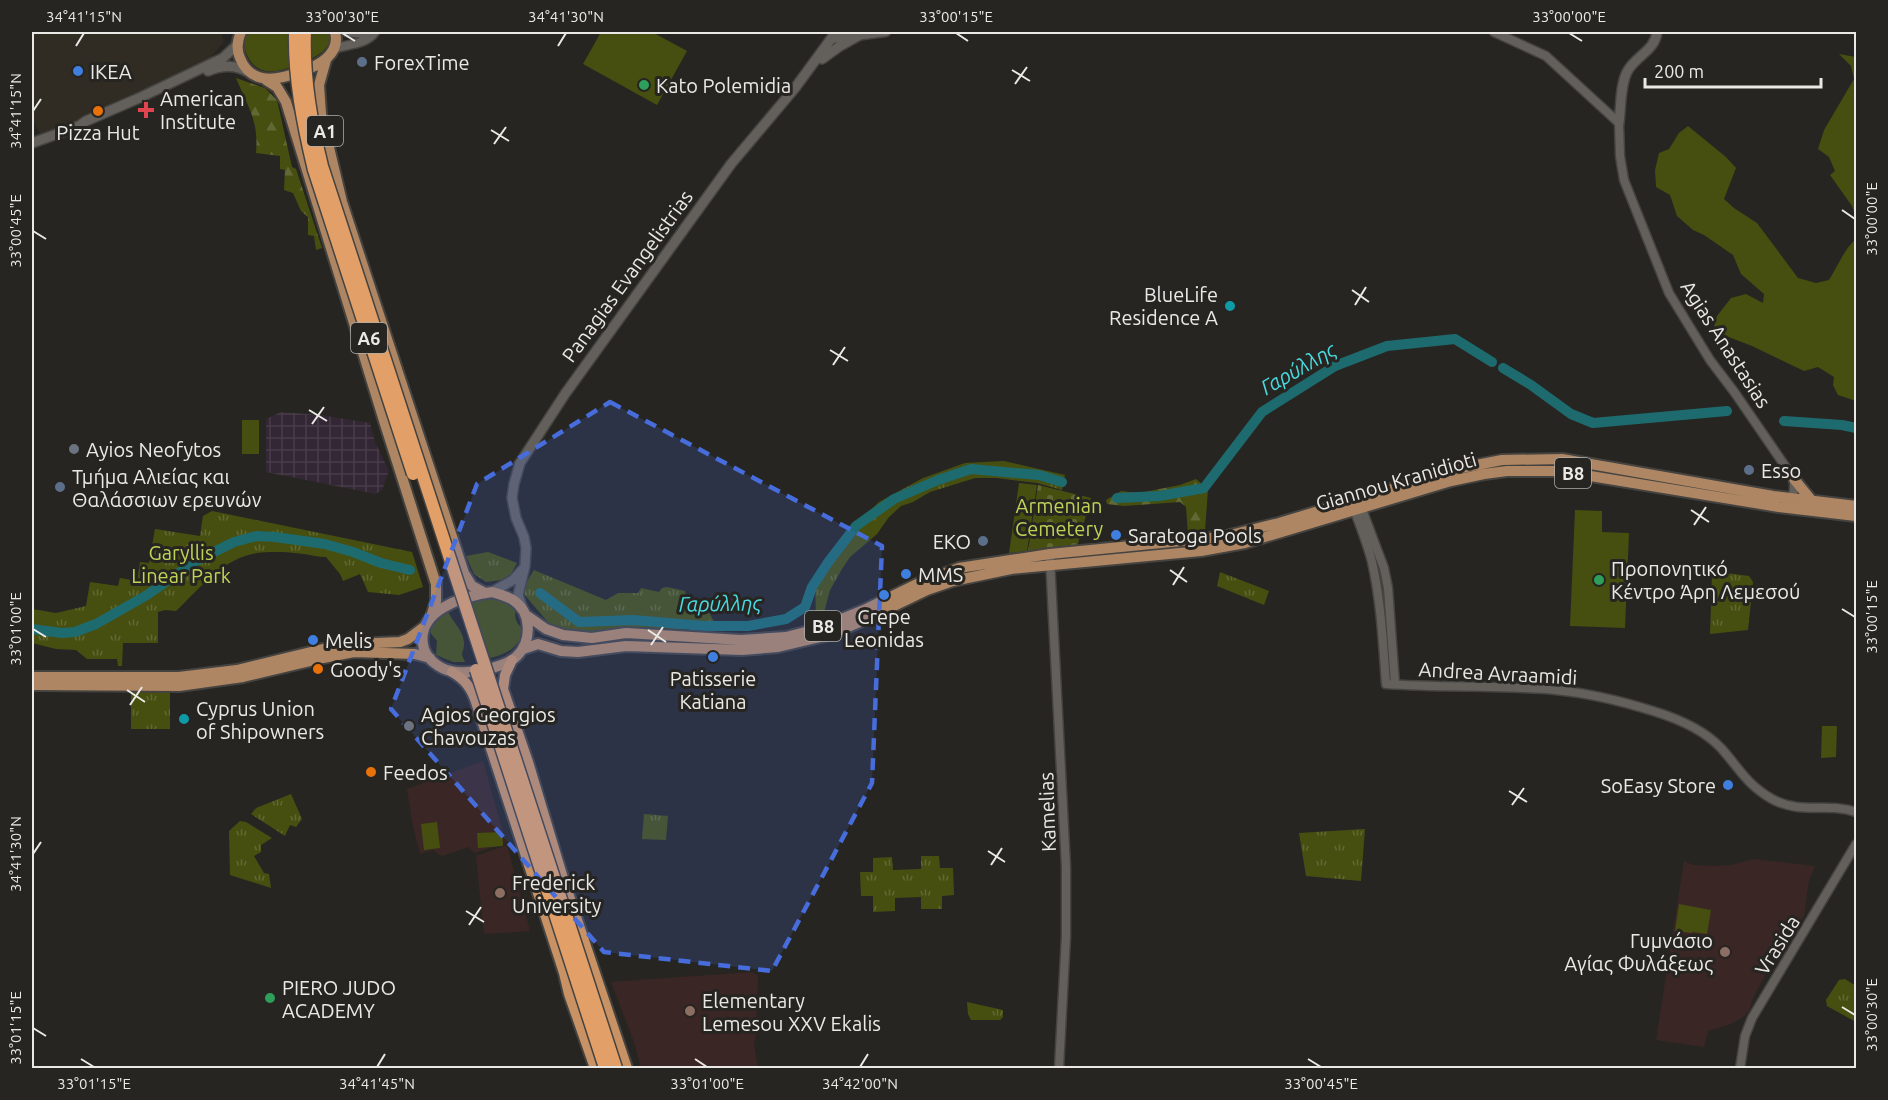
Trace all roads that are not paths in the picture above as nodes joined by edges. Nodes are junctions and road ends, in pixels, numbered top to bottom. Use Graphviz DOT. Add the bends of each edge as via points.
graph roads {
  1 [pos="295,32"];
  2 [pos="305,32"];
  3 [pos="335,32"];
  4 [pos="347,32"];
  5 [pos="372,32"];
  6 [pos="849,32"];
  7 [pos="886,32"];
  8 [pos="1494,32"];
  9 [pos="1657,32"];
  10 [pos="834,35"];
  11 [pos="239,36"];
  12 [pos="858,36"];
  13 [pos="333,50"];
  14 [pos="822,59"];
  15 [pos="326,60"];
  16 [pos="248,72"];
  17 [pos="266,80"];
  18 [pos="795,88"];
  19 [pos="1619,123"];
  20 [pos="79,126"];
  21 [pos="32,143"];
  22 [pos="1791,479"];
  23 [pos="1773,496"];
  24 [pos="1789,501"];
  25 [pos="1812,501"];
  26 [pos="1356,505"];
  27 [pos="1857,506"];
  28 [pos="1857,516"];
  29 [pos="1050,554"];
  30 [pos="525,566"];
  31 [pos="1051,566"];
  32 [pos="488,593"];
  33 [pos="524,611"];
  34 [pos="428,622"];
  35 [pos="470,638"];
  36 [pos="523,649"];
  37 [pos="430,658"];
  38 [pos="512,660"];
  39 [pos="452,672"];
  40 [pos="32,677"];
  41 [pos="32,685"];
  42 [pos="1857,812"];
  43 [pos="1857,844"];
  44 [pos="569,994"];
  45 [pos="607,1009"];
  46 [pos="595,1068"];
  47 [pos="600,1068"];
  48 [pos="605,1068"];
  49 [pos="618,1068"];
  50 [pos="627,1068"];
  51 [pos="1059,1068"];
  52 [pos="1740,1068"];
  1 -- 35 [label="highway, A6, bridge" via="302,123 314,170"];
  2 -- 35 [label="highway, A6, bridge" via="308,100 322,166"];
  3 -- 13 [label="main road, A1"];
  4 -- 5 [label="street"];
  5 -- 13 [label="street" via="359,43"];
  6 -- 12 [label="street"];
  7 -- 12 [label="street"];
  8 -- 19 [label="street" via="1546,56"];
  9 -- 19 [label="main road, Agias Anastasias" via="1654,43 1625,76"];
  10 -- 12 [label="street"];
  10 -- 14 [label="main road"];
  10 -- 18 [label="main road, Panagias Evangelistrias"];
  11 -- 16 [label="main road" via="242,64"];
  11 -- 20 [label="main road" via="223,58"];
  12 -- 14 [label="main road"];
  13 -- 15 [label="main road, A1"];
  14 -- 18 [label="main road"];
  15 -- 17 [label="main road, A1" via="282,79"];
  15 -- 32 [label="main road, A1" via="319,85 321,114 342,202 464,573 472,586"];
  16 -- 17 [label="main road, A1"];
  16 -- 20 [label="main road" via="231,66 213,69 87,126"];
  17 -- 34 [label="main road, A1" via="277,87 286,102 436,584 436,601"];
  18 -- 30 [label="main road, Panagias Evangelistrias" via="731,164 565,394 520,463 512,498 524,537"];
  19 -- 22 [label="street, Agias Anastasias" via="1624,180 1668,293"];
  20 -- 21 [label="main road"];
  22 -- 23 [label="main road"];
  22 -- 24 [label="street"];
  22 -- 25 [label="main road"];
  23 -- 24 [label="main road, Giannou Kranidioti / B8"];
  23 -- 26 [label="main road, Giannou Kranidioti / B8" via="1562,459 1538,459 1502,460 1461,468"];
  24 -- 25 [label="main road, B8"];
  24 -- 26 [label="main road, Giannou Kranidioti / B8" via="1538,470 1473,476"];
  24 -- 28 [label="main road, B8"];
  25 -- 27 [label="main road, B8"];
  26 -- 29 [label="main road, Giannou Kranidioti / B8" via="1222,537"];
  26 -- 31 [label="main road, Giannou Kranidioti / B8" via="1235,545"];
  26 -- 42 [label="street, Andrea Avraamidi" via="1384,568 1388,588 1391,684 1589,694 1669,717 1702,733 1750,783 1780,803"];
  29 -- 31 [label="street, Kamelias"];
  29 -- 33 [label="main road, B8" via="948,571 864,610 786,637 741,640 626,633 592,638 546,629"];
  30 -- 32 [label="main road" via="513,580"];
  30 -- 33 [label="main road, Panagias Evangelistrias" via="518,595"];
  31 -- 36 [label="main road, B8" via="953,581 829,635 778,647 742,650 626,646 578,652 538,644"];
  31 -- 51 [label="street, Kamelias" via="1066,867"];
  32 -- 33 [label="main road, B8" via="513,599"];
  32 -- 34 [label="main road" via="450,604"];
  33 -- 36 [label="main road" via="528,637"];
  34 -- 37 [label="main road" via="423,645"];
  34 -- 40 [label="main road" via="400,642 327,648 237,670 180,677"];
  35 -- 48 [label="highway, A6, bridge"];
  35 -- 49 [label="highway, A6, bridge"];
  36 -- 38 [label="main road"];
  37 -- 39 [label="main road"];
  37 -- 41 [label="main road" via="352,652 243,677 179,686"];
  38 -- 39 [label="main road" via="490,668"];
  38 -- 45 [label="highway" via="503,689"];
  39 -- 44 [label="highway" via="470,687 475,699"];
  43 -- 52 [label="street, Vrasida" via="1752,1018"];
  44 -- 46 [label="highway"];
  44 -- 47 [label="highway"];
  45 -- 49 [label="highway"];
  45 -- 50 [label="highway"];
}
